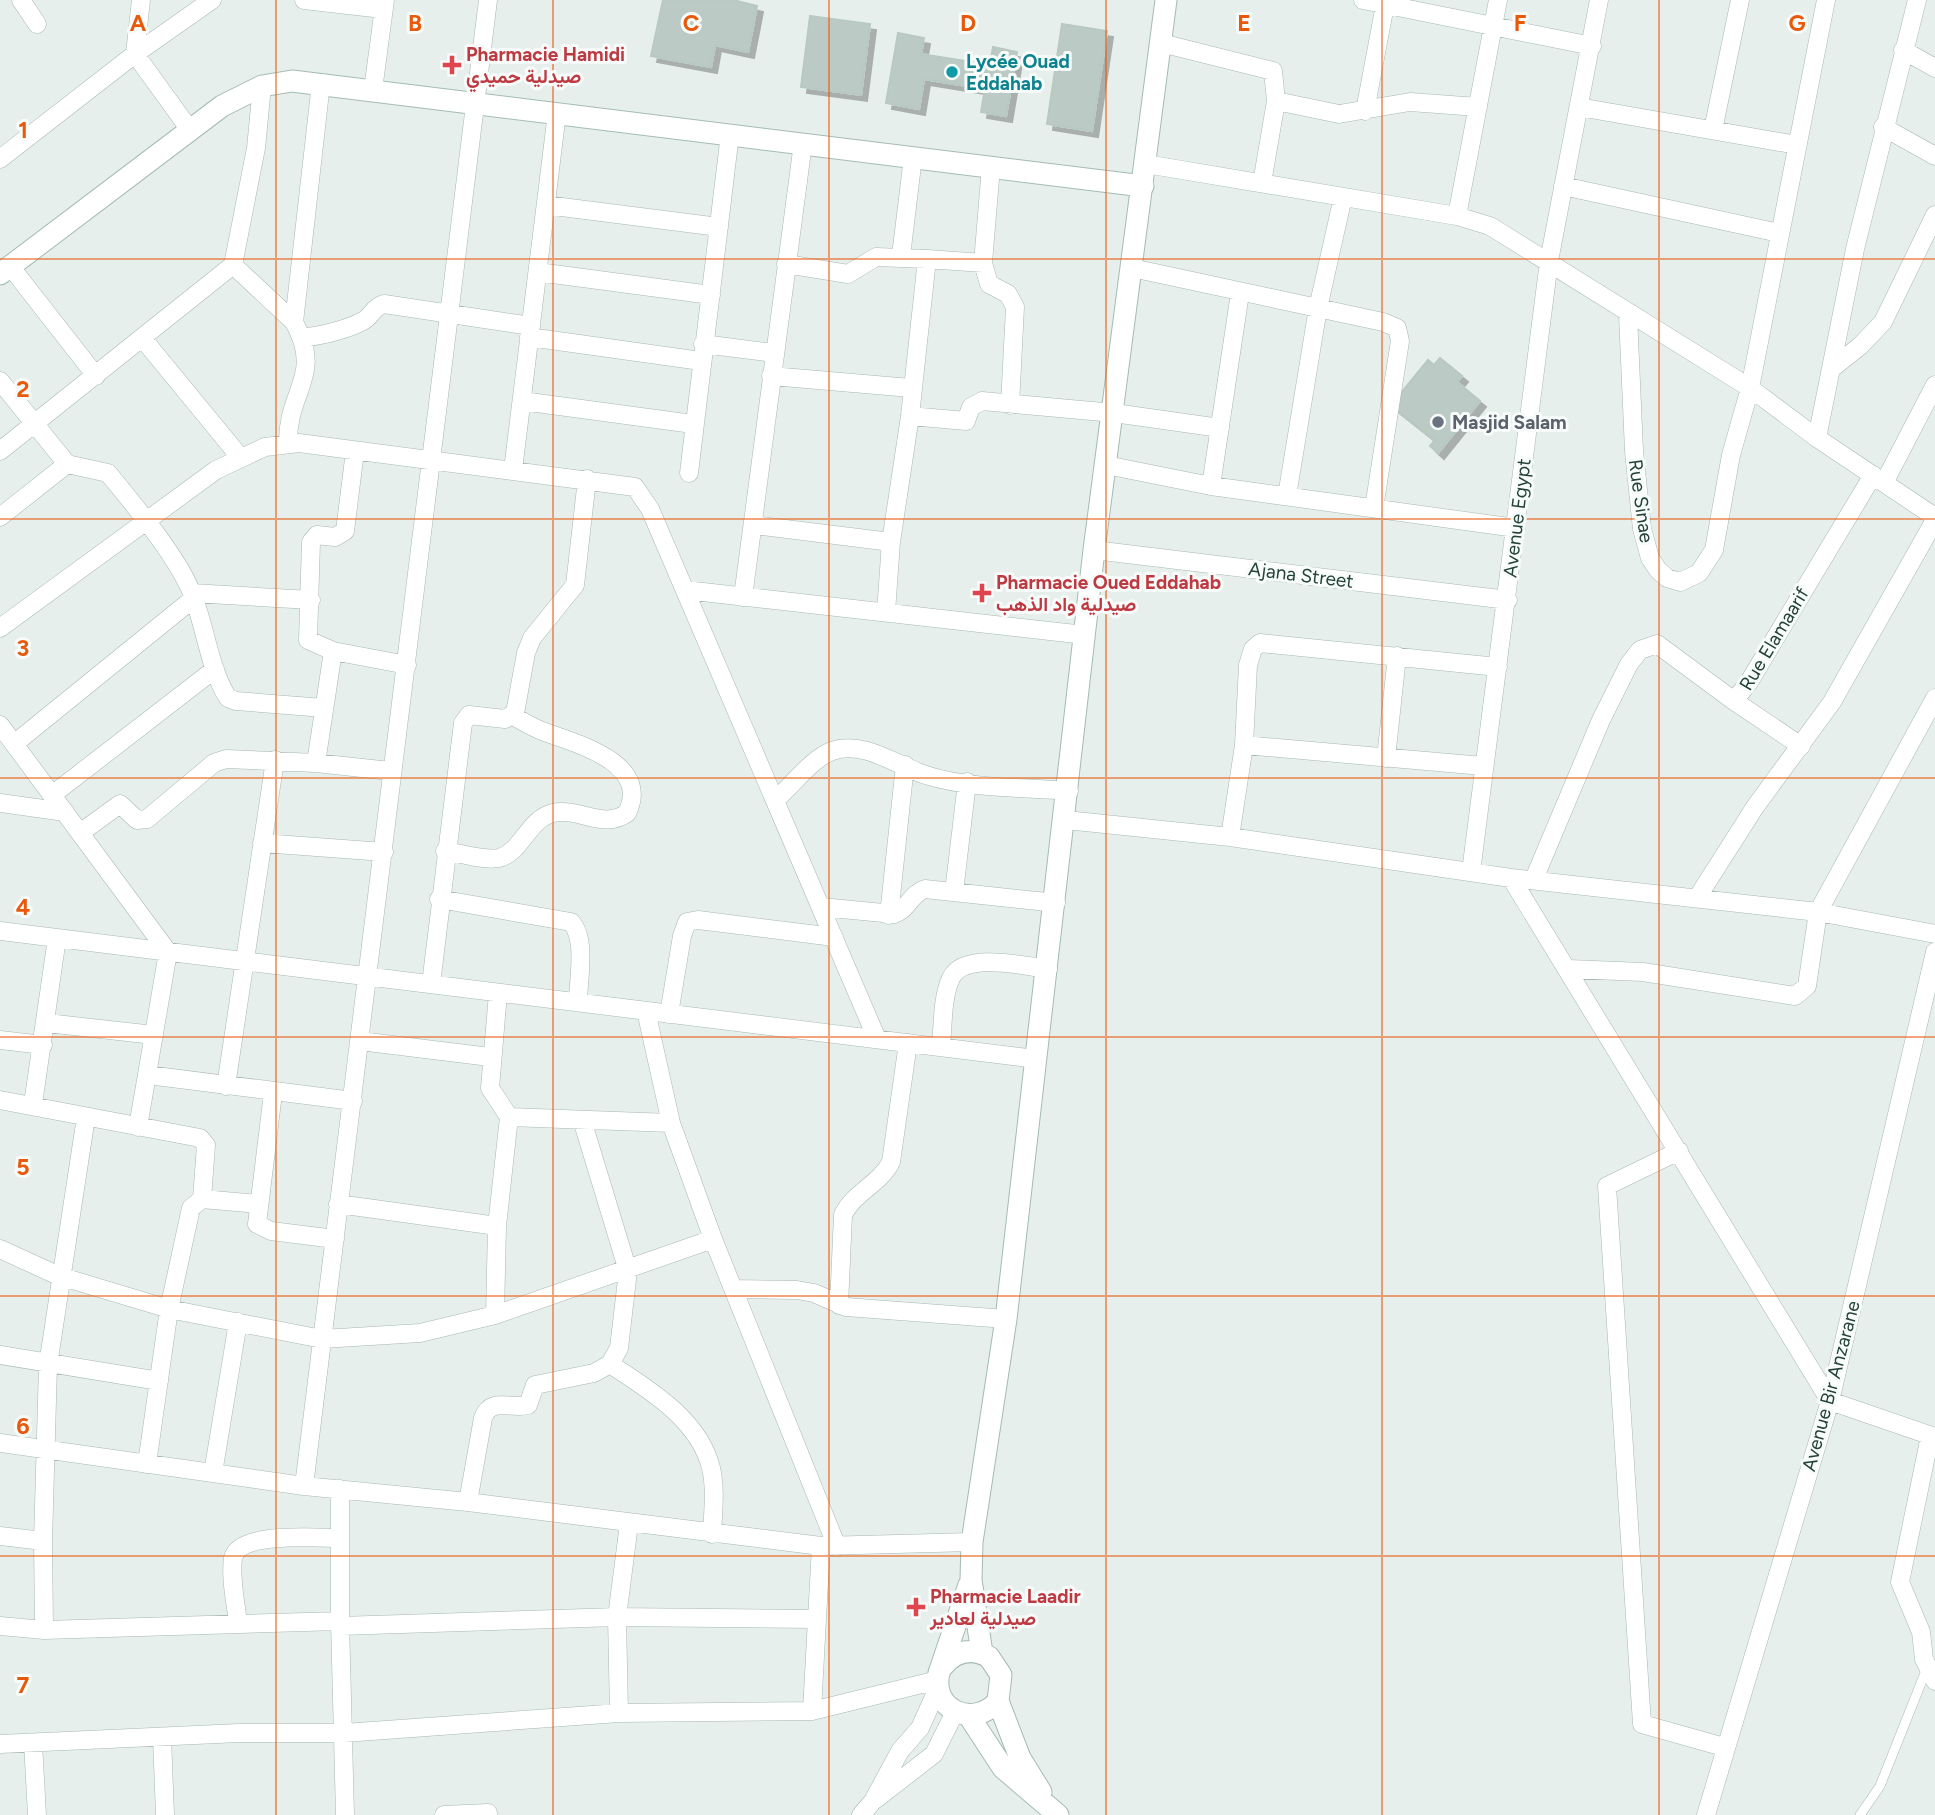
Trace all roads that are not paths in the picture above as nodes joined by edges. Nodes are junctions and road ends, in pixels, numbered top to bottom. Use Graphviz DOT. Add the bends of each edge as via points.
graph roads {
  1 [pos="21,0"];
  2 [pos="141,0"];
  3 [pos="212,0"];
  4 [pos="304,0"];
  5 [pos="488,0"];
  6 [pos="1166,0"];
  7 [pos="1363,0"];
  8 [pos="1498,0"];
  9 [pos="1599,0"];
  10 [pos="1740,0"];
  11 [pos="1826,0"];
  12 [pos="1917,0"];
  13 [pos="384,5"];
  14 [pos="1385,5"];
  15 [pos="1406,5"];
  16 [pos="37,24"];
  17 [pos="1493,26"];
  18 [pos="1161,43"];
  19 [pos="1592,46"];
  20 [pos="1903,50"];
  21 [pos="135,54"];
  22 [pos="1935,68"];
  23 [pos="321,83"];
  24 [pos="262,86"];
  25 [pos="373,90"];
  26 [pos="1276,101"];
  27 [pos="476,103"];
  28 [pos="1478,107"];
  29 [pos="1579,107"];
  30 [pos="1365,111"];
  31 [pos="557,113"];
  32 [pos="1883,127"];
  33 [pos="190,130"];
  34 [pos="1713,130"];
  35 [pos="730,134"];
  36 [pos="803,143"];
  37 [pos="1797,145"];
  38 [pos="1935,156"];
  39 [pos="913,157"];
  40 [pos="0,159"];
  41 [pos="1146,164"];
  42 [pos="991,167"];
  43 [pos="1262,183"];
  44 [pos="1143,186"];
  45 [pos="1563,186"];
  46 [pos="1343,197"];
  47 [pos="546,205"];
  48 [pos="1935,215"];
  49 [pos="1457,216"];
  50 [pos="719,227"];
  51 [pos="1779,233"];
  52 [pos="901,256"];
  53 [pos="927,259"];
  54 [pos="1549,261"];
  55 [pos="983,263"];
  56 [pos="786,264"];
  57 [pos="233,265"];
  58 [pos="1132,268"];
  59 [pos="5,270"];
  60 [pos="538,272"];
  61 [pos="1240,293"];
  62 [pos="711,295"];
  63 [pos="1318,308"];
  64 [pos="1628,315"];
  65 [pos="449,316"];
  66 [pos="298,330"];
  67 [pos="530,332"];
  68 [pos="143,338"];
  69 [pos="702,353"];
  70 [pos="774,353"];
  71 [pos="1831,369"];
  72 [pos="96,376"];
  73 [pos="771,376"];
  74 [pos="0,381"];
  75 [pos="1935,385"];
  76 [pos="911,388"];
  77 [pos="1750,388"];
  78 [pos="522,401"];
  79 [pos="1010,405"];
  80 [pos="1114,413"];
  81 [pos="910,416"];
  82 [pos="34,423"];
  83 [pos="693,424"];
  84 [pos="1220,428"];
  85 [pos="1816,438"];
  86 [pos="288,444"];
  87 [pos="355,450"];
  88 [pos="0,451"];
  89 [pos="240,457"];
  90 [pos="432,460"];
  91 [pos="66,464"];
  92 [pos="1106,465"];
  93 [pos="513,470"];
  94 [pos="689,473"];
  95 [pos="587,479"];
  96 [pos="1878,479"];
  97 [pos="1211,486"];
  98 [pos="1287,496"];
  99 [pos="1374,508"];
  100 [pos="0,517"];
  101 [pos="1935,518"];
  102 [pos="146,521"];
  103 [pos="754,525"];
  104 [pos="1516,528"];
  105 [pos="891,542"];
  106 [pos="1094,550"];
  107 [pos="685,590"];
  108 [pos="193,596"];
  109 [pos="743,597"];
  110 [pos="310,600"];
  111 [pos="1508,600"];
  112 [pos="886,612"];
  113 [pos="0,628"];
  114 [pos="1085,635"];
  115 [pos="334,651"];
  116 [pos="1397,656"];
  117 [pos="407,665"];
  118 [pos="1497,667"];
  119 [pos="215,669"];
  120 [pos="1935,698"];
  121 [pos="1734,701"];
  122 [pos="324,708"];
  123 [pos="513,716"];
  124 [pos="0,725"];
  125 [pos="14,744"];
  126 [pos="1244,745"];
  127 [pos="1801,746"];
  128 [pos="1387,758"];
  129 [pos="275,760"];
  130 [pos="316,763"];
  131 [pos="905,765"];
  132 [pos="1483,766"];
  133 [pos="390,771"];
  134 [pos="967,782"];
  135 [pos="1069,791"];
  136 [pos="52,795"];
  137 [pos="775,800"];
  138 [pos="0,803"];
  139 [pos="65,812"];
  140 [pos="1066,820"];
  141 [pos="80,833"];
  142 [pos="1230,837"];
  143 [pos="262,844"];
  144 [pos="445,850"];
  145 [pos="384,852"];
  146 [pos="1471,872"];
  147 [pos="1511,878"];
  148 [pos="1534,880"];
  149 [pos="954,892"];
  150 [pos="1697,898"];
  151 [pos="439,899"];
  152 [pos="1056,902"];
  153 [pos="821,907"];
  154 [pos="1818,912"];
  155 [pos="889,915"];
  156 [pos="0,931"];
  157 [pos="1935,934"];
  158 [pos="834,937"];
  159 [pos="57,938"];
  160 [pos="1935,951"];
  161 [pos="167,952"];
  162 [pos="243,961"];
  163 [pos="1048,969"];
  164 [pos="1569,969"];
  165 [pos="367,976"];
  166 [pos="431,984"];
  167 [pos="498,993"];
  168 [pos="578,1002"];
  169 [pos="646,1011"];
  170 [pos="669,1014"];
  171 [pos="47,1023"];
  172 [pos="153,1035"];
  173 [pos="0,1040"];
  174 [pos="877,1040"];
  175 [pos="360,1041"];
  176 [pos="908,1043"];
  177 [pos="43,1045"];
  178 [pos="941,1047"];
  179 [pos="490,1056"];
  180 [pos="1036,1059"];
  181 [pos="148,1075"];
  182 [pos="226,1086"];
  183 [pos="273,1093"];
  184 [pos="0,1100"];
  185 [pos="353,1101"];
  186 [pos="33,1104"];
  187 [pos="86,1117"];
  188 [pos="509,1117"];
  189 [pos="582,1119"];
  190 [pos="671,1123"];
  191 [pos="138,1127"];
  192 [pos="1679,1151"];
  193 [pos="202,1199"];
  194 [pos="258,1204"];
  195 [pos="338,1204"];
  196 [pos="497,1226"];
  197 [pos="335,1239"];
  198 [pos="713,1239"];
  199 [pos="0,1249"];
  200 [pos="628,1271"];
  201 [pos="59,1276"];
  202 [pos="734,1289"];
  203 [pos="839,1305"];
  204 [pos="169,1309"];
  205 [pos="495,1315"];
  206 [pos="1006,1319"];
  207 [pos="238,1322"];
  208 [pos="322,1339"];
  209 [pos="0,1355"];
  210 [pos="610,1364"];
  211 [pos="48,1365"];
  212 [pos="159,1381"];
  213 [pos="1830,1401"];
  214 [pos="1932,1437"];
  215 [pos="0,1443"];
  216 [pos="45,1450"];
  217 [pos="147,1464"];
  218 [pos="213,1473"];
  219 [pos="304,1486"];
  220 [pos="340,1489"];
  221 [pos="468,1502"];
  222 [pos="629,1524"];
  223 [pos="712,1534"];
  224 [pos="0,1536"];
  225 [pos="340,1538"];
  226 [pos="43,1541"];
  227 [pos="972,1542"];
  228 [pos="829,1546"];
  229 [pos="971,1580"];
  230 [pos="617,1618"];
  231 [pos="816,1619"];
  232 [pos="238,1624"];
  233 [pos="340,1624"];
  234 [pos="0,1626"];
  235 [pos="44,1630"];
  236 [pos="982,1653"];
  237 [pos="1931,1674"];
  238 [pos="939,1678"];
  239 [pos="998,1701"];
  240 [pos="811,1711"];
  241 [pos="619,1713"];
  242 [pos="962,1714"];
  243 [pos="344,1733"];
  244 [pos="162,1737"];
  245 [pos="33,1743"];
  246 [pos="0,1744"];
  247 [pos="1724,1747"];
  248 [pos="873,1801"];
  249 [pos="1055,1812"];
  250 [pos="488,1813"];
  251 [pos="37,1815"];
  252 [pos="165,1815"];
  253 [pos="345,1815"];
  254 [pos="444,1815"];
  255 [pos="861,1815"];
  256 [pos="1706,1815"];
  257 [pos="1860,1815"];
  1 -- 16 [label="street"];
  2 -- 21 [label="street"];
  3 -- 21 [label="street"];
  4 -- 13 [label="street"];
  5 -- 27 [label="street"];
  6 -- 18 [label="main road"];
  7 -- 14 [label="street"];
  8 -- 17 [label="street"];
  9 -- 19 [label="street, Avenue Egypt"];
  10 -- 34 [label="street"];
  11 -- 37 [label="street, Rue Sinae"];
  12 -- 20 [label="street"];
  13 -- 25 [label="street"];
  14 -- 15 [label="street"];
  14 -- 30 [label="street"];
  15 -- 17 [label="street"];
  17 -- 19 [label="street"];
  17 -- 28 [label="street"];
  18 -- 26 [label="street" via="1272,70"];
  18 -- 41 [label="main road"];
  19 -- 29 [label="street, Avenue Egypt"];
  20 -- 22 [label="street"];
  20 -- 32 [label="street"];
  21 -- 33 [label="street"];
  21 -- 40 [label="street"];
  23 -- 24 [label="main road"];
  23 -- 25 [label="main road"];
  23 -- 66 [label="street"];
  24 -- 33 [label="main road" via="222,106"];
  24 -- 57 [label="street" via="254,162"];
  25 -- 27 [label="main road"];
  26 -- 30 [label="street" via="1339,114"];
  26 -- 43 [label="street"];
  27 -- 31 [label="main road"];
  27 -- 65 [label="street"];
  28 -- 30 [label="street" via="1410,102"];
  28 -- 49 [label="street"];
  29 -- 34 [label="street"];
  29 -- 45 [label="street, Avenue Egypt"];
  31 -- 35 [label="main road"];
  31 -- 47 [label="street"];
  32 -- 38 [label="street"];
  32 -- 71 [label="street"];
  33 -- 59 [label="main road"];
  34 -- 37 [label="street"];
  35 -- 36 [label="main road"];
  35 -- 50 [label="street"];
  36 -- 39 [label="main road"];
  36 -- 56 [label="street"];
  37 -- 51 [label="street, Rue Sinae"];
  39 -- 42 [label="main road"];
  39 -- 52 [label="street"];
  41 -- 43 [label="street"];
  41 -- 44 [label="main road"];
  42 -- 44 [label="main road"];
  42 -- 55 [label="street"];
  43 -- 46 [label="street"];
  44 -- 58 [label="main road"];
  45 -- 51 [label="street"];
  45 -- 54 [label="street, Avenue Egypt"];
  46 -- 49 [label="street"];
  46 -- 63 [label="street"];
  47 -- 50 [label="street"];
  47 -- 60 [label="street"];
  48 -- 71 [label="street" via="1883,322"];
  49 -- 54 [label="street" via="1490,226"];
  50 -- 62 [label="street"];
  51 -- 77 [label="street, Rue Sinae"];
  52 -- 53 [label="street"];
  52 -- 56 [label="street" via="877,257 848,274"];
  53 -- 55 [label="street"];
  53 -- 76 [label="street"];
  54 -- 64 [label="street"];
  54 -- 104 [label="street, Avenue Egypt"];
  55 -- 79 [label="street" via="989,284 1008,294 1015,307"];
  56 -- 70 [label="street"];
  57 -- 66 [label="street"];
  57 -- 68 [label="street"];
  58 -- 61 [label="street"];
  58 -- 80 [label="main road"];
  59 -- 72 [label="street"];
  60 -- 62 [label="street"];
  60 -- 67 [label="street"];
  61 -- 63 [label="street"];
  61 -- 84 [label="street"];
  62 -- 69 [label="street"];
  63 -- 98 [label="street"];
  63 -- 99 [label="street" via="1383,322 1399,332"];
  64 -- 77 [label="street"];
  64 -- 77 [label="street, Rue Sinae" via="1642,529 1654,564 1672,581 1692,579 1713,550 1731,455"];
  65 -- 66 [label="street" via="384,304 362,321 334,332"];
  65 -- 67 [label="street"];
  65 -- 90 [label="street"];
  66 -- 86 [label="street" via="308,364 289,414"];
  67 -- 69 [label="street"];
  67 -- 78 [label="street"];
  68 -- 72 [label="street"];
  68 -- 89 [label="street"];
  69 -- 70 [label="street"];
  69 -- 83 [label="street"];
  70 -- 73 [label="street"];
  71 -- 85 [label="street"];
  72 -- 82 [label="street"];
  73 -- 76 [label="street"];
  73 -- 103 [label="street"];
  74 -- 82 [label="street"];
  75 -- 96 [label="street, Rue Elamaarif"];
  76 -- 81 [label="street"];
  77 -- 85 [label="street"];
  78 -- 83 [label="street"];
  78 -- 93 [label="street"];
  79 -- 80 [label="street"];
  79 -- 81 [label="street" via="977,402 966,421"];
  80 -- 84 [label="street"];
  80 -- 92 [label="main road"];
  81 -- 105 [label="street"];
  82 -- 88 [label="street"];
  82 -- 91 [label="street"];
  83 -- 94 [label="street"];
  84 -- 97 [label="street"];
  85 -- 96 [label="street"];
  86 -- 87 [label="street"];
  86 -- 89 [label="street"];
  87 -- 90 [label="street"];
  87 -- 110 [label="street" via="345,531 335,537 317,535 311,542"];
  89 -- 102 [label="street"];
  90 -- 93 [label="street"];
  90 -- 117 [label="street"];
  91 -- 100 [label="street"];
  91 -- 102 [label="street" via="108,473"];
  92 -- 97 [label="street"];
  92 -- 106 [label="main road"];
  93 -- 95 [label="street"];
  95 -- 107 [label="street" via="623,483 643,495"];
  95 -- 123 [label="street" via="575,585 532,638"];
  96 -- 101 [label="street"];
  96 -- 121 [label="street, Rue Elamaarif"];
  97 -- 98 [label="street"];
  98 -- 99 [label="street"];
  99 -- 104 [label="street"];
  101 -- 127 [label="street" via="1832,702"];
  102 -- 108 [label="street"];
  102 -- 113 [label="street"];
  103 -- 105 [label="street"];
  103 -- 109 [label="street"];
  104 -- 111 [label="street, Avenue Egypt"];
  105 -- 112 [label="street"];
  106 -- 111 [label="street, Ajana Street"];
  106 -- 114 [label="main road"];
  107 -- 109 [label="street"];
  107 -- 137 [label="street"];
  108 -- 110 [label="street"];
  108 -- 119 [label="street"];
  108 -- 125 [label="street"];
  109 -- 112 [label="street"];
  110 -- 115 [label="street" via="308,640"];
  111 -- 118 [label="street, Avenue Egypt"];
  112 -- 114 [label="street"];
  114 -- 135 [label="main road"];
  115 -- 117 [label="street"];
  115 -- 122 [label="street"];
  116 -- 118 [label="street"];
  116 -- 126 [label="street" via="1259,643 1248,665"];
  116 -- 128 [label="street"];
  117 -- 133 [label="street"];
  118 -- 132 [label="street, Avenue Egypt"];
  119 -- 122 [label="street" via="231,700"];
  119 -- 136 [label="street"];
  120 -- 154 [label="street"];
  121 -- 127 [label="street"];
  121 -- 148 [label="street, Rue Elamaarif" via="1657,644 1640,650 1601,720"];
  122 -- 130 [label="street"];
  123 -- 144 [label="street" via="474,714 465,718"];
  123 -- 144 [label="street" via="606,755 628,782 627,813 612,821 553,813 497,858"];
  124 -- 125 [label="street"];
  125 -- 136 [label="street"];
  126 -- 128 [label="street"];
  126 -- 142 [label="street"];
  127 -- 150 [label="street" via="1755,807"];
  128 -- 132 [label="street"];
  129 -- 130 [label="street"];
  129 -- 141 [label="street" via="220,760 147,819 137,820 120,804"];
  129 -- 143 [label="street"];
  130 -- 133 [label="street"];
  131 -- 134 [label="street" via="932,777"];
  131 -- 137 [label="street" via="853,750 835,750"];
  131 -- 155 [label="street"];
  132 -- 146 [label="street, Avenue Egypt"];
  133 -- 145 [label="street"];
  134 -- 135 [label="street"];
  134 -- 149 [label="street"];
  135 -- 140 [label="main road"];
  136 -- 139 [label="street"];
  137 -- 153 [label="street"];
  138 -- 139 [label="street"];
  139 -- 141 [label="street"];
  140 -- 142 [label="street"];
  140 -- 152 [label="main road"];
  141 -- 161 [label="street"];
  142 -- 146 [label="street"];
  143 -- 145 [label="street"];
  143 -- 162 [label="street"];
  144 -- 151 [label="street"];
  145 -- 165 [label="street"];
  146 -- 147 [label="street"];
  147 -- 148 [label="street"];
  147 -- 164 [label="street"];
  148 -- 150 [label="street"];
  149 -- 152 [label="street"];
  149 -- 155 [label="street" via="921,890 902,912"];
  150 -- 154 [label="street"];
  151 -- 166 [label="street"];
  151 -- 168 [label="street" via="571,922 579,943"];
  152 -- 163 [label="main road"];
  153 -- 155 [label="street"];
  153 -- 158 [label="street"];
  154 -- 157 [label="street"];
  154 -- 164 [label="street" via="1807,986 1795,996 1643,972"];
  156 -- 159 [label="street"];
  158 -- 170 [label="street" via="687,922"];
  158 -- 174 [label="street"];
  159 -- 161 [label="street"];
  159 -- 171 [label="street"];
  160 -- 213 [label="street, Avenue Bir Anzarane"];
  161 -- 162 [label="street"];
  161 -- 172 [label="street"];
  162 -- 165 [label="street"];
  162 -- 182 [label="street"];
  163 -- 178 [label="street" via="974,962 962,966 950,980"];
  163 -- 180 [label="main road"];
  164 -- 192 [label="street"];
  165 -- 166 [label="street"];
  165 -- 175 [label="street"];
  166 -- 167 [label="street"];
  167 -- 168 [label="street"];
  167 -- 179 [label="street"];
  168 -- 169 [label="street"];
  169 -- 170 [label="street"];
  169 -- 190 [label="street"];
  170 -- 174 [label="street"];
  171 -- 172 [label="street"];
  171 -- 177 [label="street"];
  172 -- 181 [label="street"];
  173 -- 177 [label="street"];
  174 -- 176 [label="street"];
  175 -- 179 [label="street"];
  175 -- 185 [label="street"];
  176 -- 178 [label="street"];
  176 -- 203 [label="street" via="891,1162 842,1215"];
  177 -- 186 [label="street"];
  178 -- 180 [label="street"];
  179 -- 188 [label="street" via="490,1088"];
  180 -- 206 [label="main road"];
  181 -- 182 [label="street"];
  181 -- 191 [label="street"];
  182 -- 183 [label="street"];
  183 -- 185 [label="street"];
  183 -- 194 [label="street"];
  184 -- 186 [label="street"];
  185 -- 195 [label="street"];
  186 -- 187 [label="street"];
  187 -- 191 [label="street"];
  187 -- 201 [label="street"];
  188 -- 189 [label="street"];
  188 -- 196 [label="street"];
  189 -- 190 [label="street"];
  189 -- 200 [label="street"];
  190 -- 198 [label="street"];
  191 -- 193 [label="street" via="204,1141"];
  192 -- 213 [label="street"];
  192 -- 247 [label="street" via="1606,1186 1642,1724"];
  193 -- 194 [label="street"];
  193 -- 204 [label="street" via="189,1214"];
  194 -- 197 [label="street" via="257,1224 264,1230"];
  195 -- 196 [label="street"];
  195 -- 197 [label="street"];
  196 -- 205 [label="street"];
  197 -- 208 [label="street"];
  198 -- 200 [label="street"];
  198 -- 202 [label="street"];
  199 -- 201 [label="street"];
  200 -- 205 [label="street"];
  200 -- 210 [label="street" via="620,1348"];
  201 -- 204 [label="street"];
  201 -- 211 [label="street"];
  202 -- 203 [label="street" via="805,1291"];
  202 -- 228 [label="street"];
  203 -- 206 [label="street"];
  204 -- 207 [label="street"];
  204 -- 212 [label="street"];
  205 -- 208 [label="street" via="420,1333"];
  206 -- 227 [label="main road"];
  207 -- 208 [label="street"];
  207 -- 218 [label="street"];
  208 -- 219 [label="street"];
  209 -- 211 [label="street"];
  210 -- 221 [label="street" via="577,1378 540,1383 526,1405 488,1408"];
  210 -- 223 [label="street" via="666,1404 698,1439 712,1469"];
  211 -- 212 [label="street"];
  211 -- 216 [label="street"];
  212 -- 217 [label="street"];
  213 -- 214 [label="street"];
  213 -- 247 [label="street, Avenue Bir Anzarane"];
  214 -- 237 [label="street" via="1900,1582 1921,1632"];
  215 -- 216 [label="street"];
  216 -- 217 [label="street"];
  216 -- 226 [label="street"];
  217 -- 218 [label="street"];
  218 -- 219 [label="street"];
  219 -- 220 [label="street"];
  220 -- 221 [label="street"];
  220 -- 225 [label="street"];
  221 -- 222 [label="street"];
  222 -- 223 [label="street"];
  222 -- 230 [label="street"];
  223 -- 228 [label="street"];
  224 -- 226 [label="street"];
  225 -- 232 [label="street" via="259,1539 241,1546 233,1561"];
  225 -- 233 [label="street"];
  226 -- 235 [label="street"];
  227 -- 228 [label="street"];
  227 -- 229 [label="main road"];
  228 -- 231 [label="street"];
  229 -- 236 [label="main road"];
  229 -- 238 [label="main road"];
  230 -- 231 [label="street"];
  230 -- 233 [label="street"];
  230 -- 241 [label="street"];
  231 -- 240 [label="street"];
  232 -- 233 [label="street"];
  232 -- 235 [label="street"];
  233 -- 243 [label="street"];
  234 -- 235 [label="street"];
  236 -- 238 [label="main road" via="960,1652"];
  236 -- 239 [label="main road" via="1001,1675"];
  237 -- 257 [label="lane" via="1880,1786"];
  238 -- 240 [label="street"];
  238 -- 242 [label="main road" via="943,1702"];
  238 -- 248 [label="street" via="920,1728 900,1751"];
  239 -- 242 [label="main road" via="984,1713"];
  239 -- 249 [label="main road" via="1020,1758"];
  240 -- 241 [label="street"];
  241 -- 243 [label="street"];
  242 -- 248 [label="street" via="934,1754"];
  242 -- 249 [label="main road" via="1003,1768"];
  243 -- 244 [label="street"];
  243 -- 253 [label="street"];
  244 -- 245 [label="street"];
  244 -- 252 [label="street"];
  245 -- 246 [label="street"];
  245 -- 251 [label="street"];
  247 -- 256 [label="street, Avenue Bir Anzarane"];
  248 -- 255 [label="street"];
  250 -- 254 [label="street"];
}
